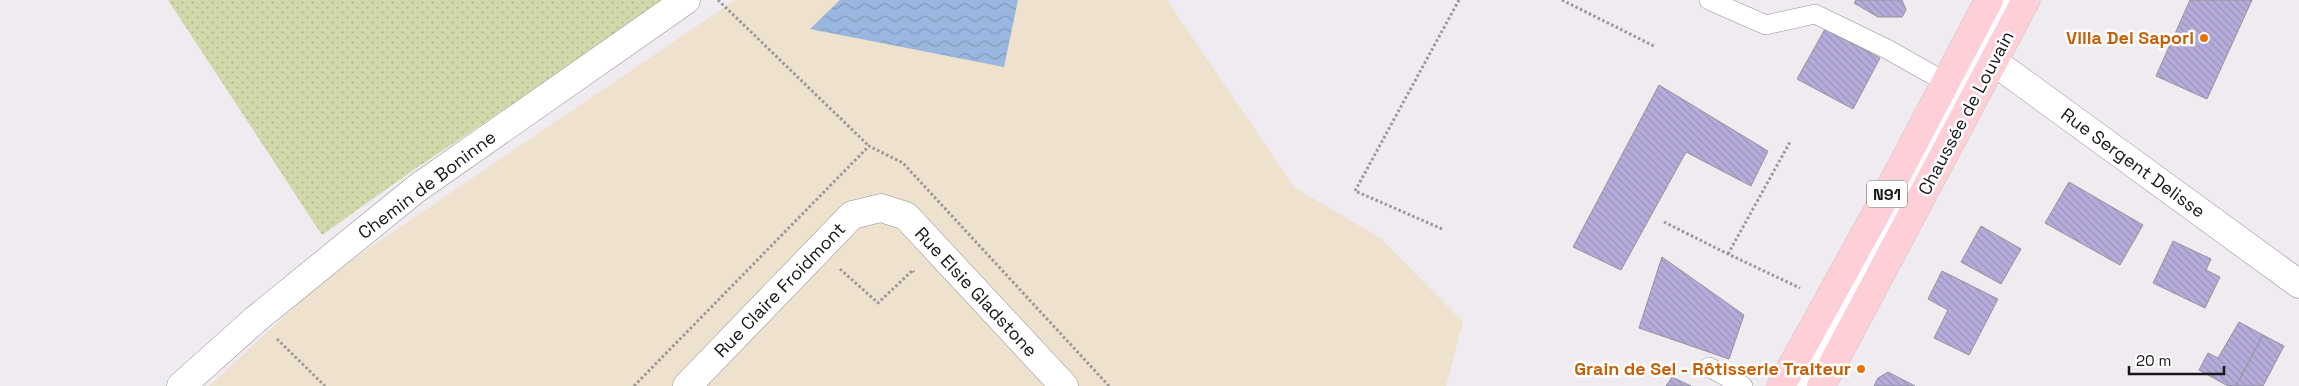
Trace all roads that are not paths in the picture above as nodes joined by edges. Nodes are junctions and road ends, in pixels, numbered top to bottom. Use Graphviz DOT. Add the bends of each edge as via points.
graph roads {
  1 [pos="686,0"];
  2 [pos="1708,0"];
  3 [pos="1989,0"];
  4 [pos="2008,0"];
  5 [pos="2026,0"];
  6 [pos="1981,51"];
  7 [pos="1947,83"];
  8 [pos="881,208"];
  9 [pos="2299,284"];
  10 [pos="1708,367"];
  11 [pos="181,386"];
  12 [pos="687,386"];
  13 [pos="1064,386"];
  14 [pos="1743,386"];
  15 [pos="1781,386"];
  16 [pos="1799,386"];
  17 [pos="1822,386"];
  1 -- 11 [label="street, Chemin de Boninne" via="416,189 256,319"];
  2 -- 7 [label="lane" via="1766,25 1815,14"];
  3 -- 6 [label="main road, Chaussée de Louvain / N91"];
  4 -- 6 [label="lane, Chaussée de Louvain / N91"];
  5 -- 6 [label="main road, Chaussée de Louvain / N91"];
  6 -- 7 [label="main road, Chaussée de Louvain / N91"];
  6 -- 9 [label="street, Rue Sergent Delisse"];
  6 -- 16 [label="lane, Chaussée de Louvain / N91"];
  6 -- 17 [label="main road, Chaussée de Louvain / N91"];
  7 -- 15 [label="main road, Chaussée de Louvain / N91"];
  8 -- 12 [label="street, Rue Claire Froidmont" via="852,215"];
  8 -- 13 [label="street, Rue Elsie Gladstone" via="906,216"];
  10 -- 14 [label="lane"];
}
